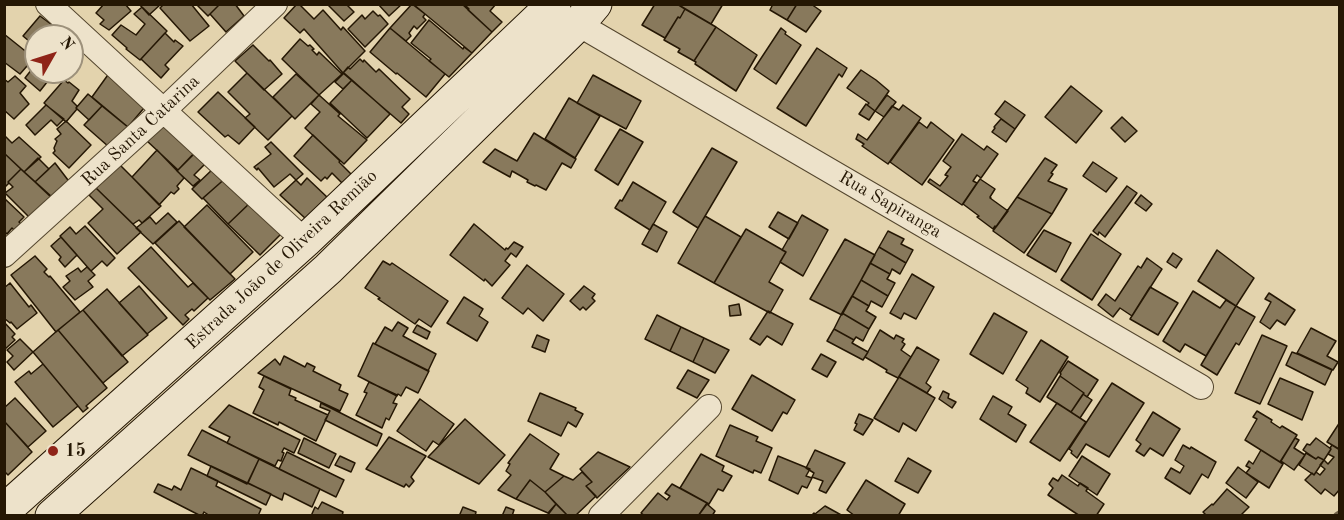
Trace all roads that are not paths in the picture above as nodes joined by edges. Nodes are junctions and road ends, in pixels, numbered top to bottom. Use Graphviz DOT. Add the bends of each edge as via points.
graph roads {
  1 [pos="48,4"];
  2 [pos="275,4"];
  3 [pos="576,11"];
  4 [pos="164,111"];
  5 [pos="305,241"];
  6 [pos="4,255"];
  7 [pos="1201,387"];
  8 [pos="709,407"];
  9 [pos="4,511"];
  10 [pos="52,516"];
  11 [pos="601,516"];
  1 -- 4 [label="street"];
  2 -- 4 [label="street, Rua Santa Catarina"];
  3 -- 5 [label="main road, Estrada João de Oliveira Remião"];
  3 -- 7 [label="street, Rua Sapiranga"];
  3 -- 10 [label="main road, Estrada João de Oliveira Remião" via="328,269"];
  4 -- 5 [label="street"];
  4 -- 6 [label="street, Rua Santa Catarina"];
  5 -- 9 [label="main road, Estrada João de Oliveira Remião"];
  8 -- 11 [label="street"];
}
